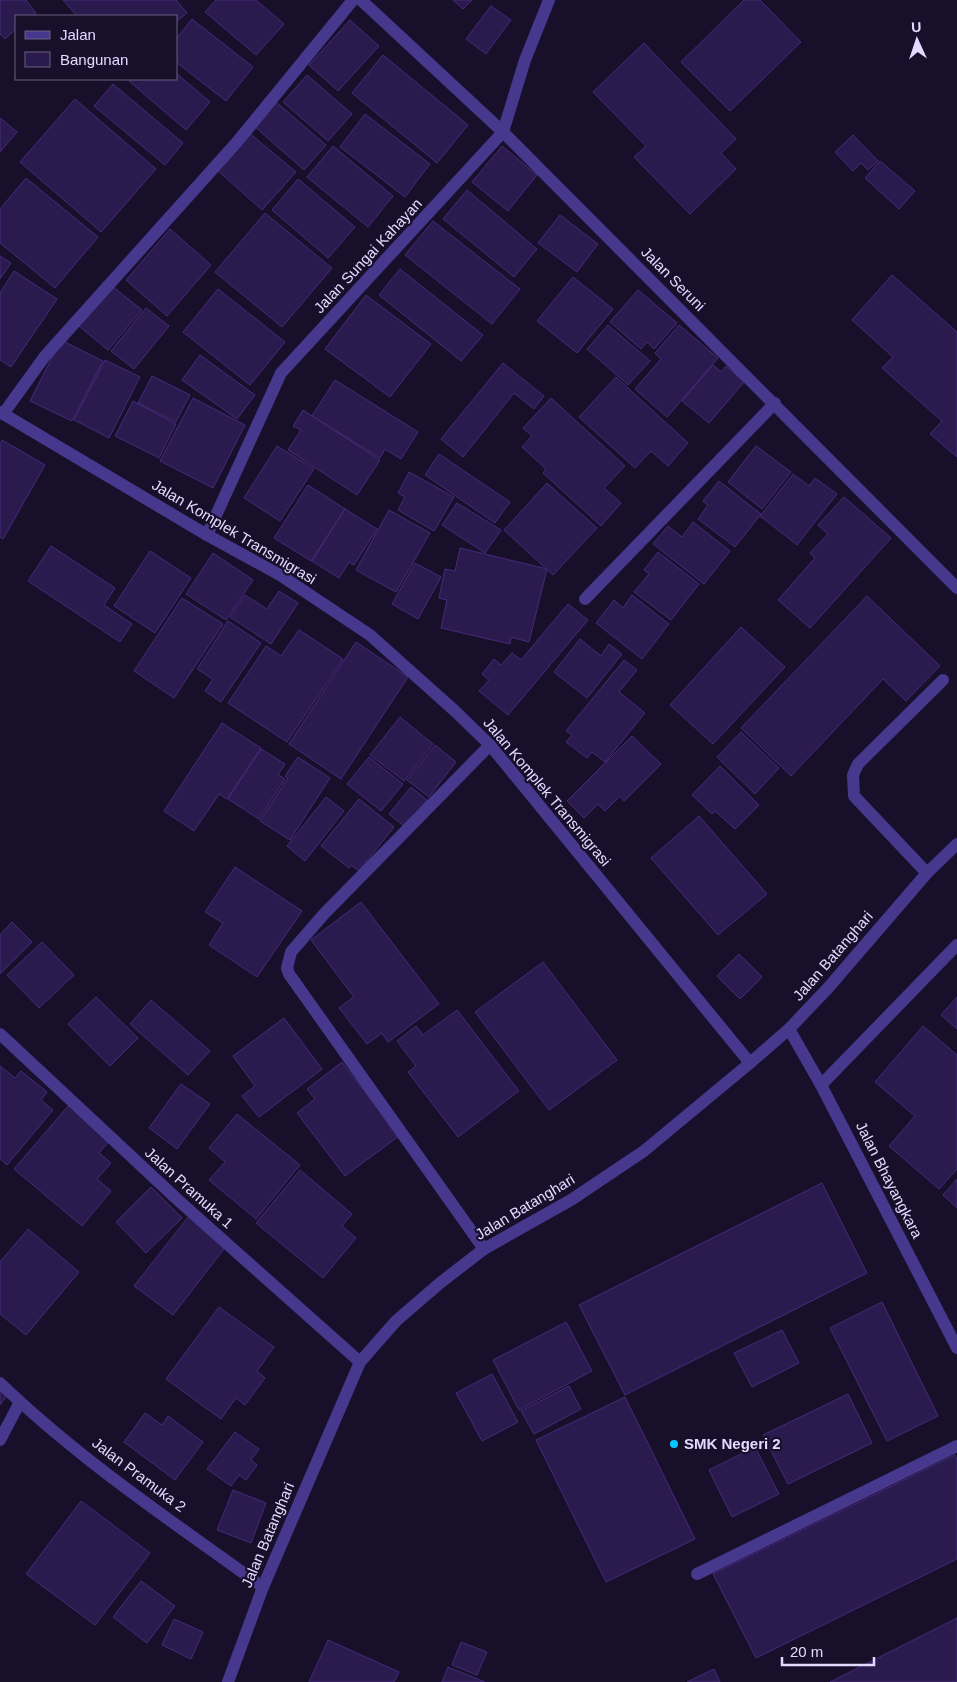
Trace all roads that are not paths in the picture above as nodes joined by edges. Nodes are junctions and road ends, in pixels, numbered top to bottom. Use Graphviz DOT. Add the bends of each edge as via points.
graph roads {
  1 [pos="353,0"];
  2 [pos="361,0"];
  3 [pos="549,0"];
  4 [pos="503,132"];
  5 [pos="775,404"];
  6 [pos="1,413"];
  7 [pos="207,535"];
  8 [pos="957,588"];
  9 [pos="585,599"];
  10 [pos="943,680"];
  11 [pos="490,745"];
  12 [pos="957,844"];
  13 [pos="927,873"];
  14 [pos="957,945"];
  15 [pos="789,1029"];
  16 [pos="0,1034"];
  17 [pos="750,1063"];
  18 [pos="821,1085"];
  19 [pos="484,1250"];
  20 [pos="957,1348"];
  21 [pos="360,1362"];
  22 [pos="0,1383"];
  23 [pos="20,1402"];
  24 [pos="0,1440"];
  25 [pos="957,1446"];
  26 [pos="697,1574"];
  27 [pos="263,1587"];
  28 [pos="228,1682"];
  1 -- 6 [label="street" via="237,142 45,356"];
  2 -- 4 [label="street, Jalan Seruni"];
  3 -- 4 [label="street, Jalan Sungai Kahayan" via="525,60"];
  4 -- 5 [label="street, Jalan Seruni"];
  4 -- 7 [label="street, Jalan Sungai Kahayan" via="282,373"];
  5 -- 8 [label="street, Jalan Seruni"];
  5 -- 9 [label="street"];
  6 -- 7 [label="street, Jalan Komplek Transmigrasi"];
  7 -- 11 [label="street, Jalan Komplek Transmigrasi" via="280,575 370,635"];
  10 -- 13 [label="street" via="858,764 852,775 854,796"];
  11 -- 17 [label="street, Jalan Komplek Transmigrasi"];
  11 -- 19 [label="street" via="324,914 291,952 287,968"];
  12 -- 13 [label="street, Jalan Batanghari"];
  13 -- 15 [label="street, Jalan Batanghari"];
  14 -- 18 [label="street"];
  15 -- 17 [label="street, Jalan Batanghari"];
  15 -- 18 [label="street, Jalan Bhayangkara"];
  16 -- 21 [label="street, Jalan Pramuka 1" via="178,1201"];
  17 -- 19 [label="street, Jalan Batanghari" via="644,1151 571,1200"];
  18 -- 20 [label="street, Jalan Bhayangkara"];
  19 -- 21 [label="street, Jalan Batanghari" via="396,1321"];
  21 -- 27 [label="street, Jalan Batanghari"];
  22 -- 23 [label="street, Jalan Pramuka 2"];
  23 -- 24 [label="street"];
  23 -- 27 [label="street, Jalan Pramuka 2" via="107,1474"];
  25 -- 26 [label="street"];
  27 -- 28 [label="street, Jalan Batanghari"];
}
